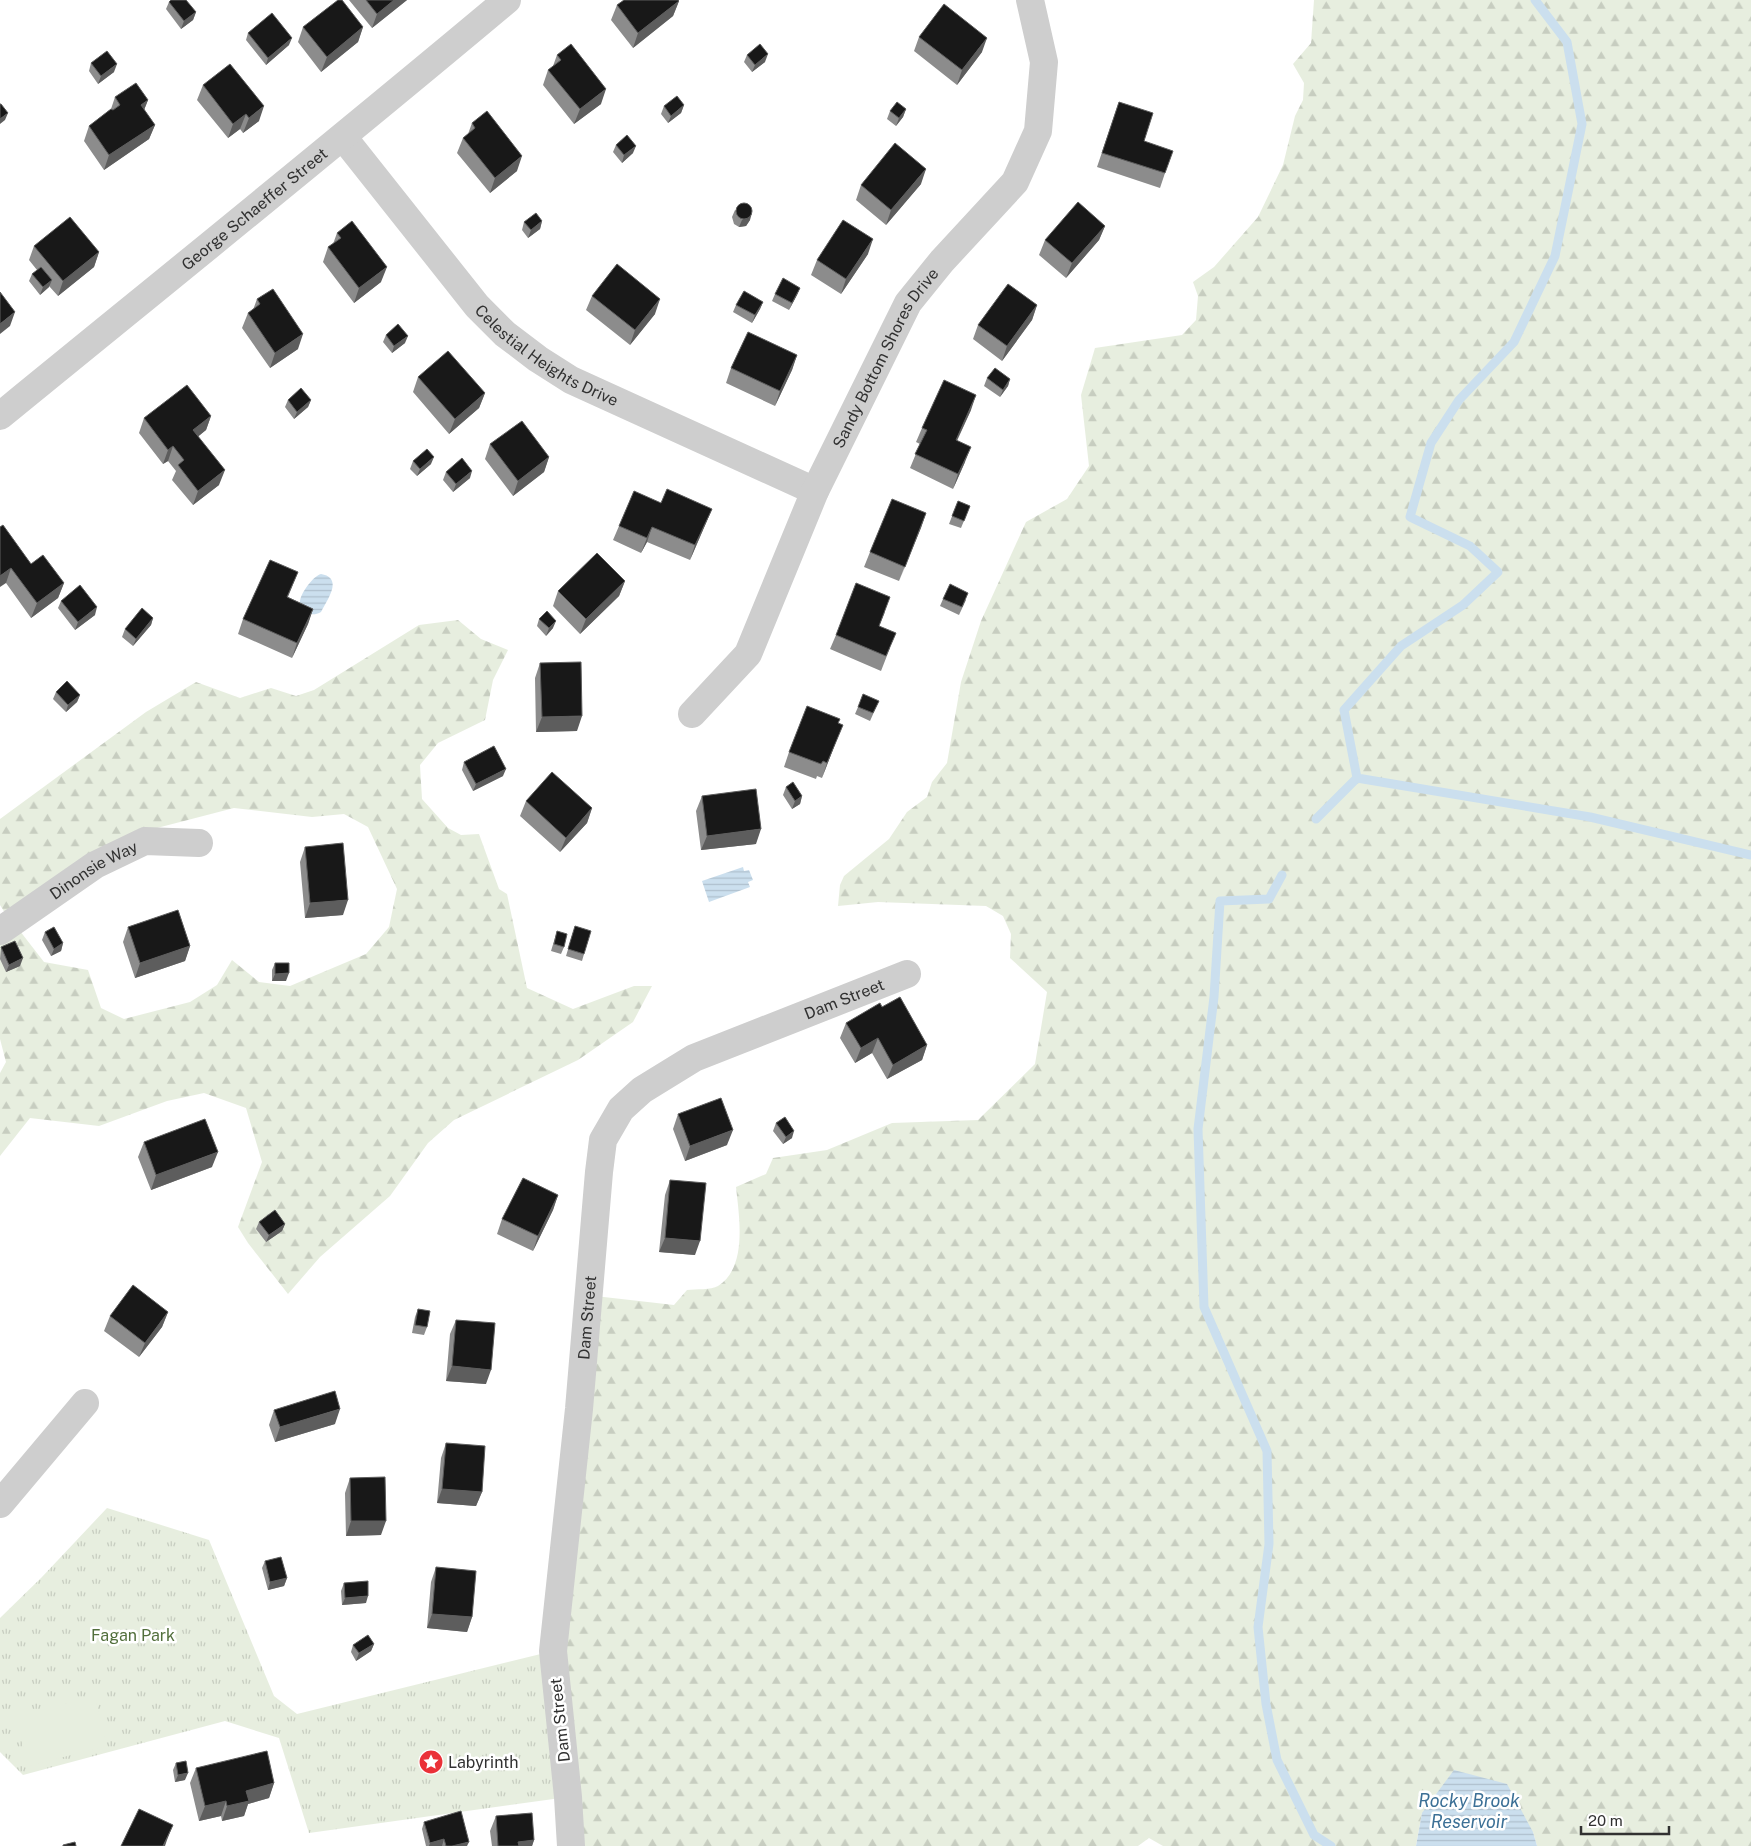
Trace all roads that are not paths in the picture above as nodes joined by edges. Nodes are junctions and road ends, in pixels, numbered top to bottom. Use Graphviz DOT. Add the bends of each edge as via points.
graph roads {
  1 [pos="507,0"];
  2 [pos="1030,0"];
  3 [pos="343,137"];
  4 [pos="0,416"];
  5 [pos="815,491"];
  6 [pos="692,714"];
  7 [pos="199,843"];
  8 [pos="0,931"];
  9 [pos="907,974"];
  10 [pos="85,1403"];
  11 [pos="0,1504"];
  12 [pos="571,1846"];
  1 -- 3 [label="street, George Schaeffer Street"];
  2 -- 5 [label="street, Sandy Bottom Shores Drive" via="1044,62 1038,131 1015,182 942,261 908,304"];
  3 -- 4 [label="street, George Schaeffer Street"];
  3 -- 5 [label="street, Celestial Heights Drive" via="477,306 505,334 538,359 572,380"];
  5 -- 6 [label="street, Sandy Bottom Shores Drive" via="748,654"];
  7 -- 8 [label="street, Dinonsie Way" via="145,841 94,865"];
  9 -- 12 [label="street, Dam Street" via="694,1058 642,1090 621,1109 603,1140 553,1651"];
  10 -- 11 [label="street"];
}
